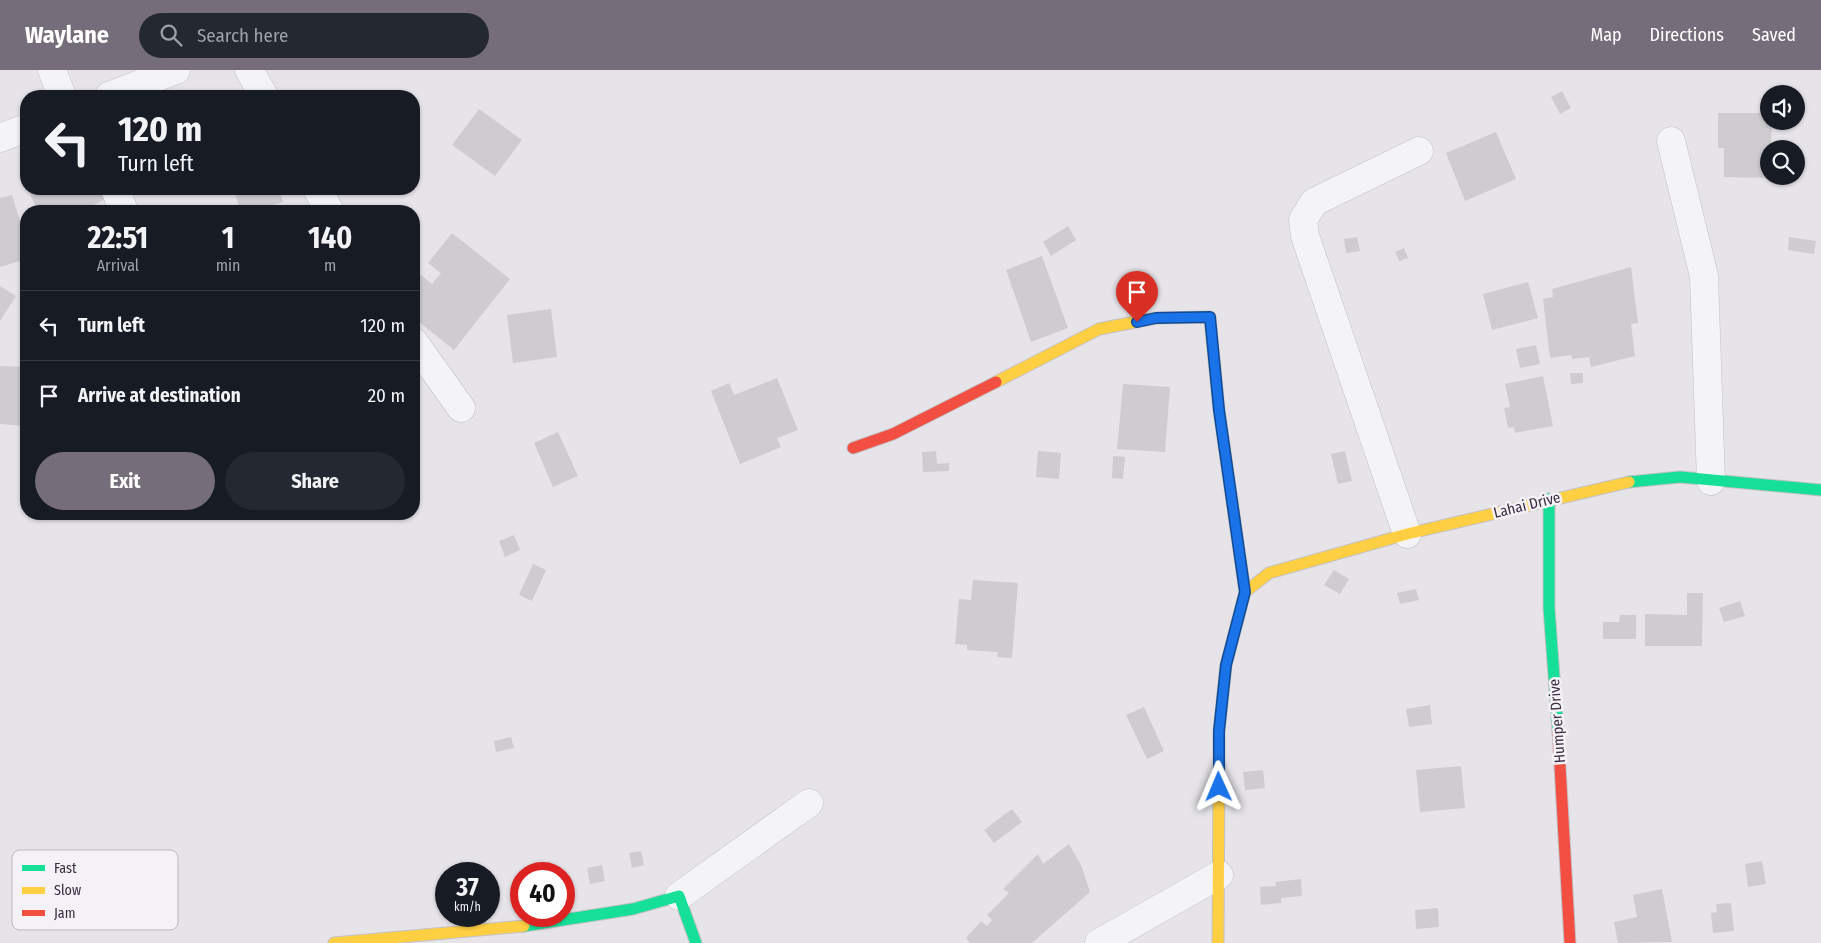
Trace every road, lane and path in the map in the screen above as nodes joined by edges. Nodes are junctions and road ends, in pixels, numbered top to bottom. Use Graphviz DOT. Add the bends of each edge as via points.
graph roads {
  1 [pos="52,70"];
  2 [pos="176,70"];
  3 [pos="249,70"];
  4 [pos="60,90"];
  5 [pos="124,90"];
  6 [pos="261,90"];
  7 [pos="20,130"];
  8 [pos="0,138"];
  9 [pos="1671,141"];
  10 [pos="1419,151"];
  11 [pos="420,350"];
  12 [pos="461,408"];
  13 [pos="853,448"];
  14 [pos="1711,481"];
  15 [pos="1821,490"];
  16 [pos="1549,499"];
  17 [pos="1407,534"];
  18 [pos="1245,592"];
  19 [pos="809,803"];
  20 [pos="1219,875"];
  21 [pos="679,896"];
  22 [pos="334,943"];
  23 [pos="696,943"];
  24 [pos="1099,943"];
  25 [pos="1218,943"];
  26 [pos="1570,943"];
  1 -- 4 [label="street"];
  2 -- 5 [label="street"];
  3 -- 6 [label="street"];
  7 -- 8 [label="street"];
  9 -- 14 [label="street" via="1704,276"];
  10 -- 17 [label="street" via="1314,202 1303,220 1305,236"];
  11 -- 12 [label="street"];
  13 -- 18 [label="street" via="893,434 1099,329 1156,318 1210,317 1219,410"];
  14 -- 15 [label="street, Lahai Drive"];
  14 -- 16 [label="street, Lahai Drive" via="1680,478 1623,483"];
  16 -- 17 [label="street, Lahai Drive"];
  16 -- 26 [label="street, Humper Drive" via="1550,608"];
  17 -- 18 [label="street, Lahai Drive" via="1269,574"];
  18 -- 20 [label="street" via="1226,665 1219,731"];
  19 -- 21 [label="street"];
  20 -- 24 [label="street"];
  20 -- 25 [label="street"];
  21 -- 22 [label="street" via="658,905 551,923"];
  21 -- 23 [label="street"];
}
